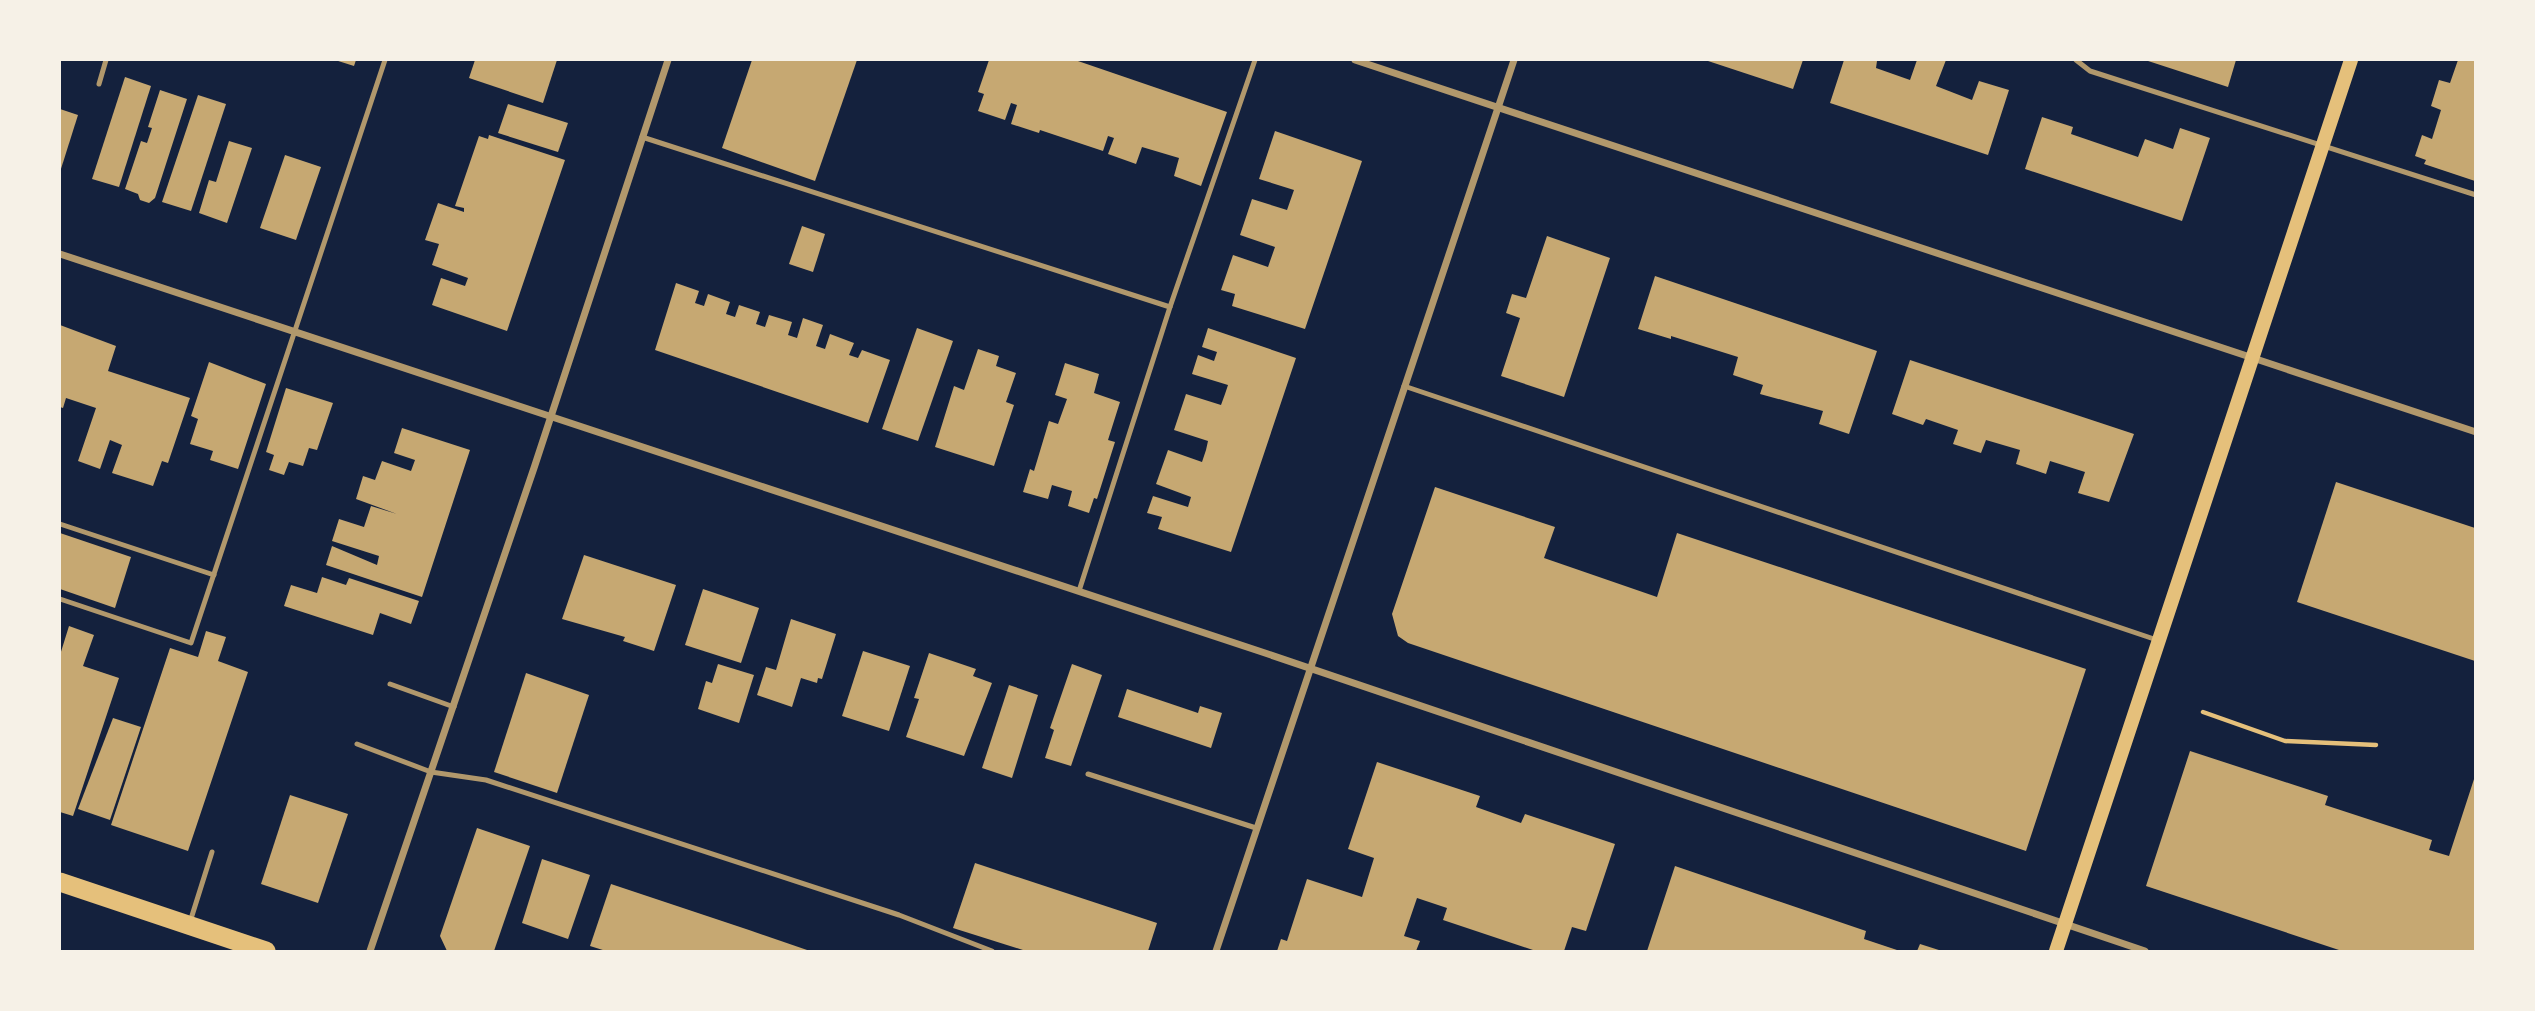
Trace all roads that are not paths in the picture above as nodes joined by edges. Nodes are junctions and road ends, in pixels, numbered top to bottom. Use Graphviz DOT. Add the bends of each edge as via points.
graph roads {
  1 [pos="106,60"];
  2 [pos="385,60"];
  3 [pos="668,60"];
  4 [pos="1255,60"];
  5 [pos="1355,60"];
  6 [pos="1514,60"];
  7 [pos="2076,60"];
  8 [pos="2351,60"];
  9 [pos="99,84"];
  10 [pos="1498,107"];
  11 [pos="642,137"];
  12 [pos="2323,145"];
  13 [pos="2476,195"];
  14 [pos="60,254"];
  15 [pos="1170,307"];
  16 [pos="295,333"];
  17 [pos="2252,357"];
  18 [pos="1404,386"];
  19 [pos="551,418"];
  20 [pos="2476,432"];
  21 [pos="60,524"];
  22 [pos="214,575"];
  23 [pos="1079,591"];
  24 [pos="60,599"];
  25 [pos="2158,640"];
  26 [pos="1309,668"];
  27 [pos="390,684"];
  28 [pos="454,707"];
  29 [pos="357,744"];
  30 [pos="431,772"];
  31 [pos="1088,774"];
  32 [pos="1256,828"];
  33 [pos="212,852"];
  34 [pos="60,882"];
  35 [pos="2065,924"];
  36 [pos="189,925"];
  37 [pos="266,951"];
  38 [pos="370,951"];
  39 [pos="992,951"];
  40 [pos="1216,951"];
  41 [pos="2056,951"];
  42 [pos="2145,951"];
  1 -- 9 [label="lane"];
  2 -- 16 [label="lane"];
  3 -- 11 [label="street"];
  4 -- 15 [label="lane"];
  5 -- 10 [label="street"];
  6 -- 10 [label="street"];
  7 -- 12 [label="lane" via="2090,71"];
  8 -- 12 [label="main road"];
  10 -- 17 [label="street"];
  10 -- 18 [label="street"];
  11 -- 15 [label="lane"];
  11 -- 19 [label="street"];
  12 -- 13 [label="lane"];
  12 -- 17 [label="main road"];
  14 -- 16 [label="street"];
  15 -- 23 [label="lane"];
  16 -- 19 [label="street"];
  16 -- 22 [label="lane"];
  17 -- 20 [label="street"];
  17 -- 25 [label="main road"];
  18 -- 25 [label="lane"];
  18 -- 26 [label="street"];
  19 -- 23 [label="street"];
  19 -- 28 [label="street"];
  21 -- 22 [label="lane"];
  22 -- 24 [label="lane" via="191,643"];
  23 -- 26 [label="street"];
  25 -- 35 [label="main road"];
  26 -- 32 [label="street"];
  26 -- 35 [label="street"];
  27 -- 28 [label="lane"];
  28 -- 30 [label="street"];
  29 -- 30 [label="lane"];
  30 -- 38 [label="street"];
  30 -- 39 [label="lane" via="486,780 909,919"];
  31 -- 32 [label="lane"];
  32 -- 40 [label="street"];
  33 -- 36 [label="lane"];
  34 -- 36 [label="highway"];
  35 -- 41 [label="main road"];
  35 -- 42 [label="street"];
  36 -- 37 [label="highway"];
}
